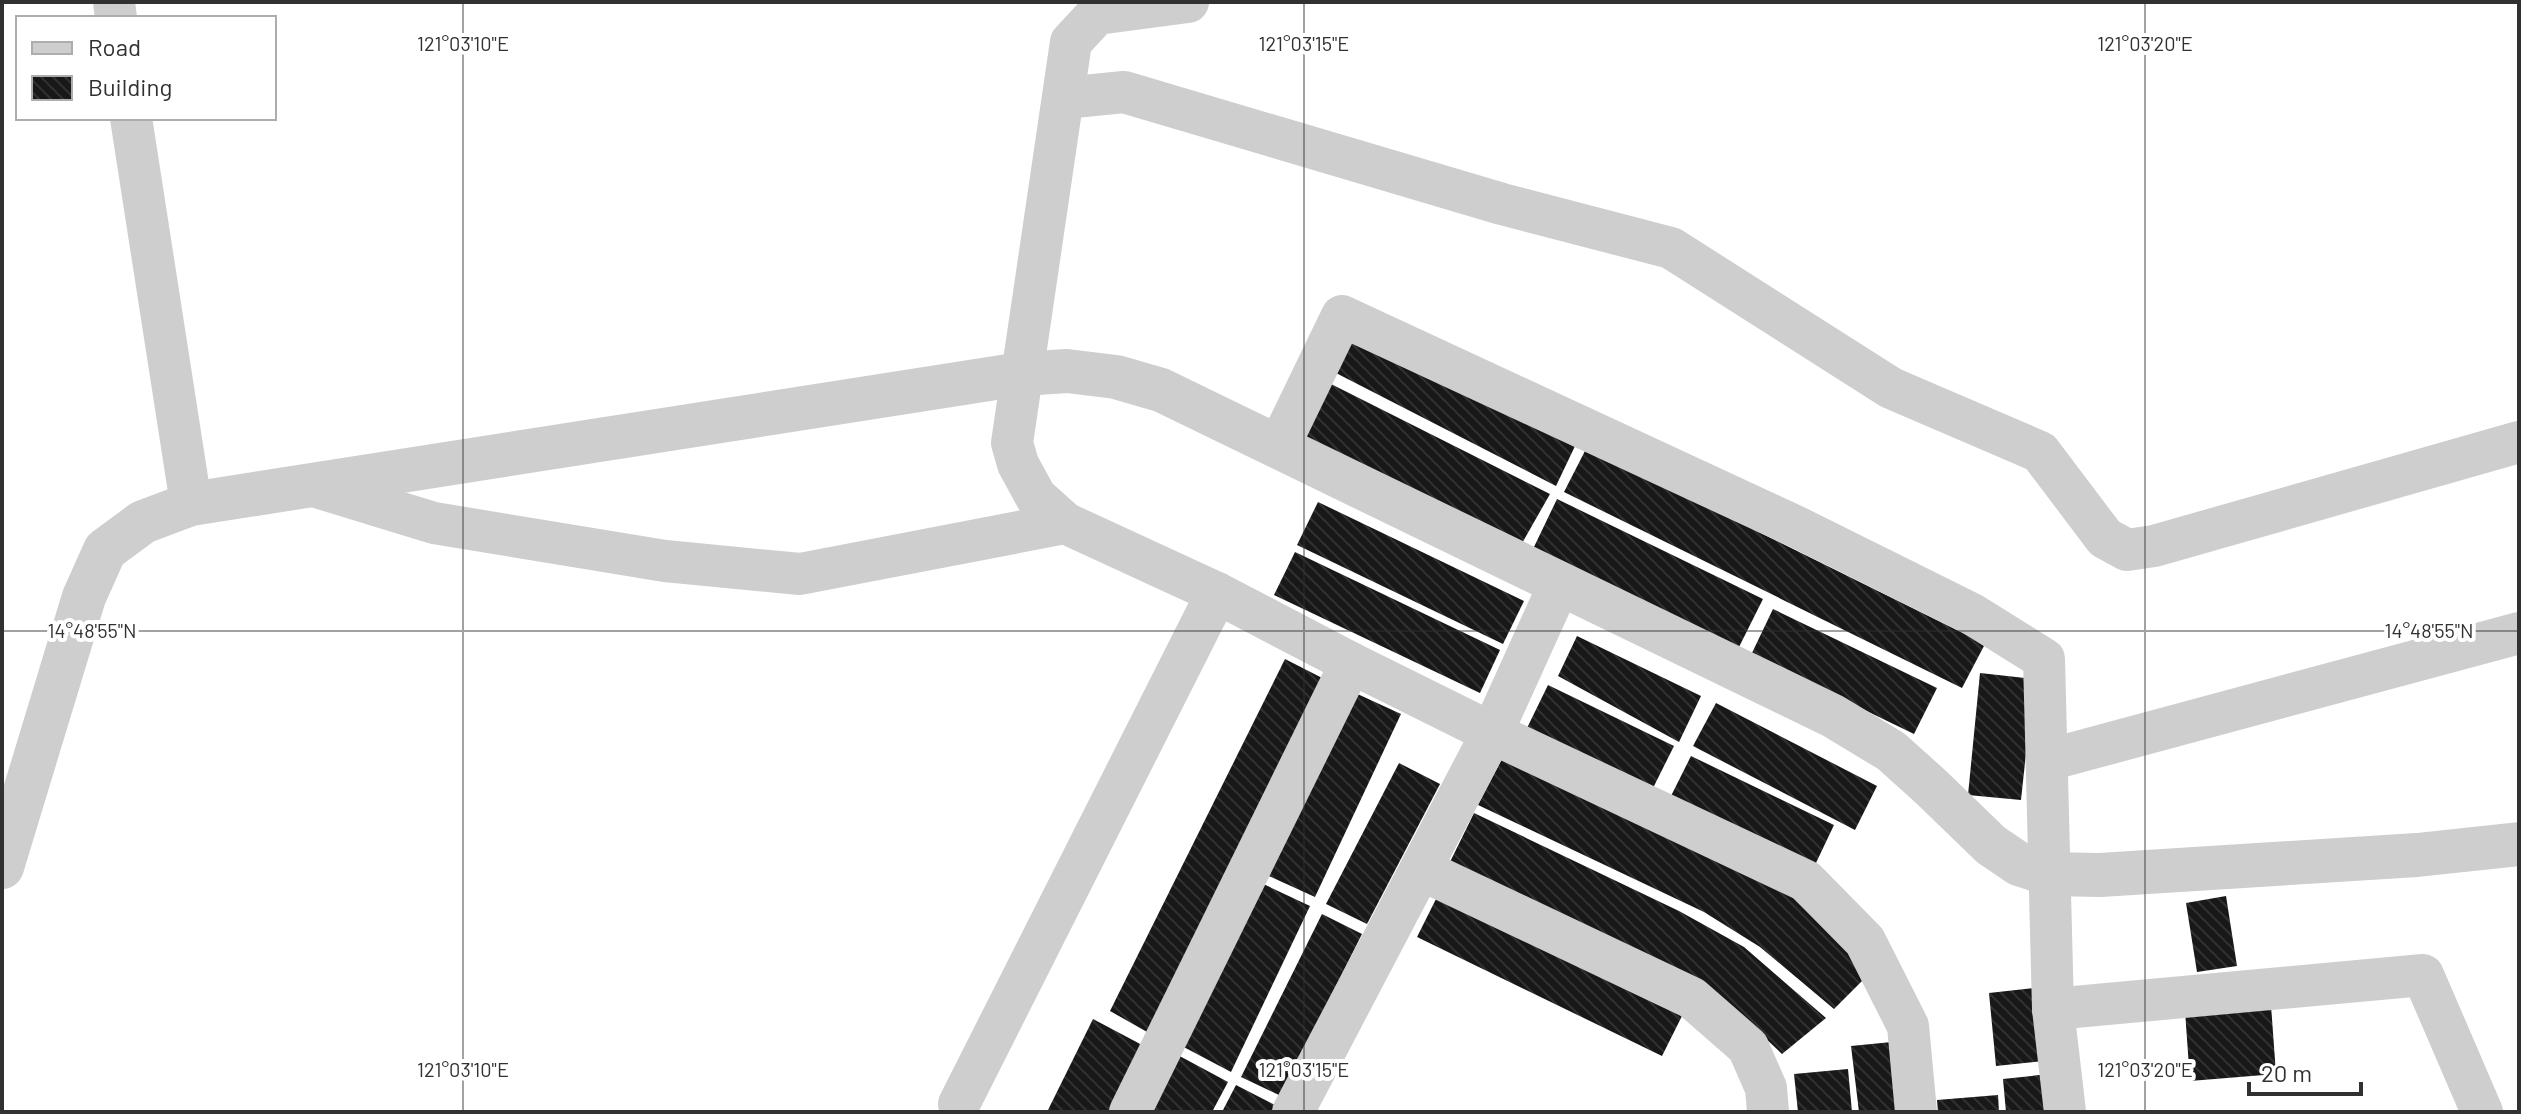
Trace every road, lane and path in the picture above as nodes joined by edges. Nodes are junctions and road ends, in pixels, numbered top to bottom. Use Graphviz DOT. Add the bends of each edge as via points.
graph roads {
  1 [pos="1188,2"];
  2 [pos="1064,98"];
  3 [pos="131,120"];
  4 [pos="1021,374"];
  5 [pos="2519,442"];
  6 [pos="1279,446"];
  7 [pos="310,485"];
  8 [pos="191,504"];
  9 [pos="1065,523"];
  10 [pos="1559,585"];
  11 [pos="1217,593"];
  12 [pos="2519,633"];
  13 [pos="1351,663"];
  14 [pos="1492,733"];
  15 [pos="2048,760"];
  16 [pos="2519,844"];
  17 [pos="2,867"];
  18 [pos="1422,870"];
  19 [pos="2050,874"];
  20 [pos="2053,1009"];
  21 [pos="959,1104"];
  22 [pos="1130,1112"];
  23 [pos="1293,1112"];
  24 [pos="1768,1112"];
  25 [pos="1916,1112"];
  26 [pos="2065,1112"];
  27 [pos="2482,1112"];
  1 -- 2 [label="street" via="1097,14 1071,42"];
  2 -- 4 [label="street"];
  2 -- 5 [label="street" via="1124,92 1502,204 1671,248 1891,388 2040,452 2105,538 2127,550"];
  3 -- 8 [label="street"];
  4 -- 6 [label="street" via="1067,371 1146,385"];
  4 -- 7 [label="street"];
  4 -- 9 [label="street" via="1012,443 1018,464 1036,497"];
  6 -- 10 [label="street"];
  6 -- 15 [label="street" via="1342,316 1797,527 1972,614 2044,659"];
  7 -- 8 [label="street"];
  7 -- 9 [label="street" via="434,523 665,561 800,574"];
  8 -- 17 [label="street" via="143,522 105,550 84,597"];
  9 -- 11 [label="street"];
  10 -- 14 [label="street"];
  10 -- 19 [label="street" via="1833,716 1891,751 1991,845 2019,864"];
  11 -- 13 [label="street"];
  11 -- 21 [label="street"];
  12 -- 15 [label="street"];
  13 -- 14 [label="street"];
  13 -- 22 [label="street"];
  14 -- 18 [label="street"];
  14 -- 25 [label="street" via="1806,881 1865,941 1908,1026"];
  15 -- 19 [label="street"];
  16 -- 19 [label="street" via="2417,855"];
  18 -- 23 [label="street"];
  18 -- 24 [label="street" via="1692,998 1748,1047 1766,1088"];
  19 -- 20 [label="street"];
  20 -- 26 [label="street"];
  20 -- 27 [label="street" via="2423,975"];
}
